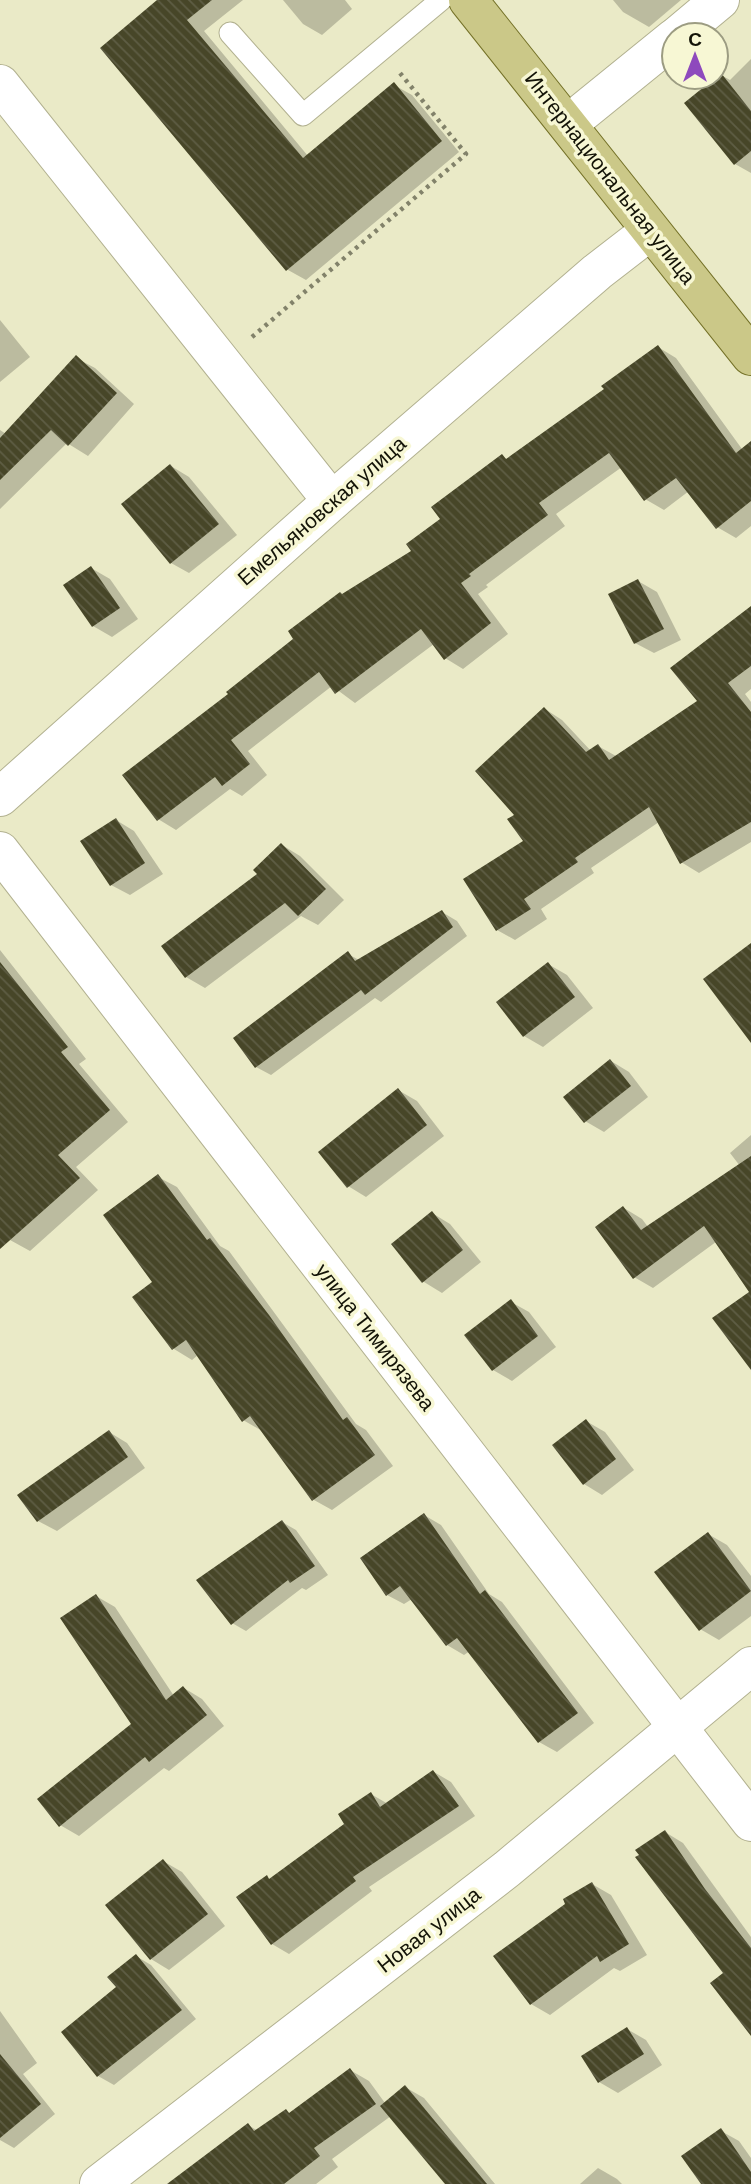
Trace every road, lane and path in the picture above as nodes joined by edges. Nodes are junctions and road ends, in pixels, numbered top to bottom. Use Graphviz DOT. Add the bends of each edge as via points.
graph roads {
  1 [pos="441,0"];
  2 [pos="468,0"];
  3 [pos="720,0"];
  4 [pos="695,21"];
  5 [pos="230,33"];
  6 [pos="380,49"];
  7 [pos="660,50"];
  8 [pos="0,85"];
  9 [pos="568,124"];
  10 [pos="650,231"];
  11 [pos="751,356"];
  12 [pos="221,361"];
  13 [pos="332,500"];
  14 [pos="0,797"];
  15 [pos="0,850"];
  16 [pos="751,1666"];
  17 [pos="677,1728"];
  18 [pos="751,1822"];
  19 [pos="99,2184"];
  1 -- 6 [label="lane"];
  2 -- 9 [label="main road, Интернациональная улица"];
  3 -- 4 [label="street"];
  5 -- 6 [label="lane" via="303,115"];
  6 -- 12 [label="path" via="466,154"];
  7 -- 9 [label="street"];
  8 -- 12 [label="street"];
  9 -- 10 [label="main road, Интернациональная улица"];
  10 -- 11 [label="main road, Интернациональная улица"];
  10 -- 13 [label="street, Емельяновская улица"];
  12 -- 13 [label="street"];
  13 -- 14 [label="street, Емельяновская улица"];
  15 -- 17 [label="street, улица Тимирязева"];
  16 -- 17 [label="street, Новая улица"];
  17 -- 18 [label="street, улица Тимирязева"];
  17 -- 19 [label="street, Новая улица" via="507,1869"];
}
